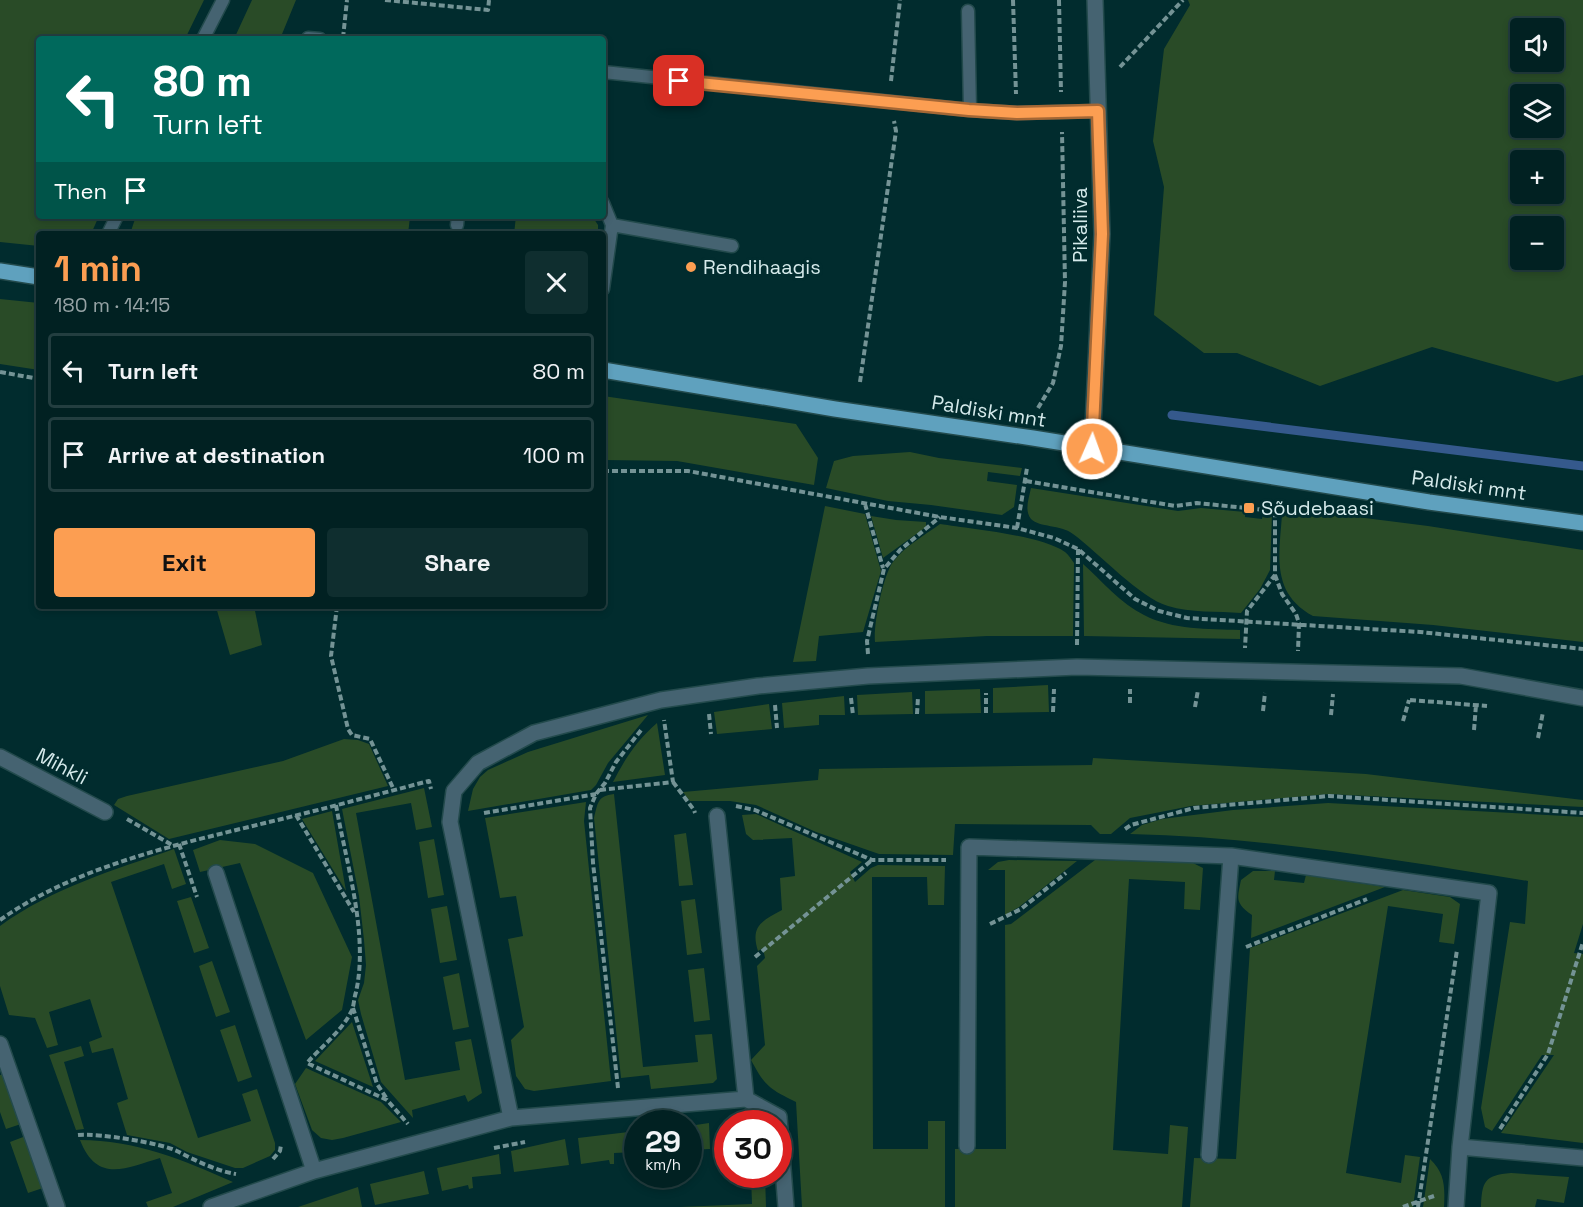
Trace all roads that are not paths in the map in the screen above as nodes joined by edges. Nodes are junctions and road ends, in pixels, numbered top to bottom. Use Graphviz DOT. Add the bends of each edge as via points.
graph roads {
  1 [pos="223,0"];
  2 [pos="1095,0"];
  3 [pos="968,11"];
  4 [pos="205,36"];
  5 [pos="606,72"];
  6 [pos="969,110"];
  7 [pos="1098,111"];
  8 [pos="606,210"];
  9 [pos="612,225"];
  10 [pos="732,246"];
  11 [pos="606,268"];
  12 [pos="0,271"];
  13 [pos="36,277"];
  14 [pos="606,370"];
  15 [pos="1092,449"];
  16 [pos="1583,523"];
  17 [pos="1583,698"];
  18 [pos="0,757"];
  19 [pos="716,809"];
  20 [pos="105,812"];
  21 [pos="1231,855"];
  22 [pos="216,873"];
  23 [pos="0,1044"];
  24 [pos="746,1099"];
  25 [pos="503,1120"];
  26 [pos="967,1146"];
  27 [pos="1460,1147"];
  28 [pos="1209,1155"];
  29 [pos="1583,1158"];
  30 [pos="314,1171"];
  31 [pos="57,1207"];
  32 [pos="211,1207"];
  33 [pos="786,1207"];
  34 [pos="1456,1207"];
  1 -- 4 [label="lane"];
  2 -- 7 [label="street, Pikaliiva"];
  3 -- 6 [label="lane"];
  5 -- 6 [label="lane"];
  6 -- 7 [label="lane"];
  7 -- 15 [label="street, Pikaliiva" via="1102,234"];
  8 -- 9 [label="lane"];
  9 -- 10 [label="lane"];
  9 -- 11 [label="lane"];
  12 -- 13 [label="main road"];
  14 -- 15 [label="main road, Paldiski mnt"];
  15 -- 16 [label="main road, Paldiski mnt"];
  17 -- 25 [label="street" via="1461,676 1077,667 868,676 758,686 661,700 534,733 478,763 454,791 450,822"];
  18 -- 20 [label="street, Mihkli"];
  19 -- 24 [label="street"];
  21 -- 26 [label="street" via="969,847"];
  21 -- 27 [label="street" via="1489,893"];
  21 -- 28 [label="street"];
  22 -- 30 [label="street"];
  23 -- 31 [label="street"];
  24 -- 25 [label="street"];
  24 -- 33 [label="street" via="779,1117"];
  25 -- 30 [label="street"];
  27 -- 29 [label="street"];
  27 -- 34 [label="street"];
  30 -- 32 [label="street"];
}
